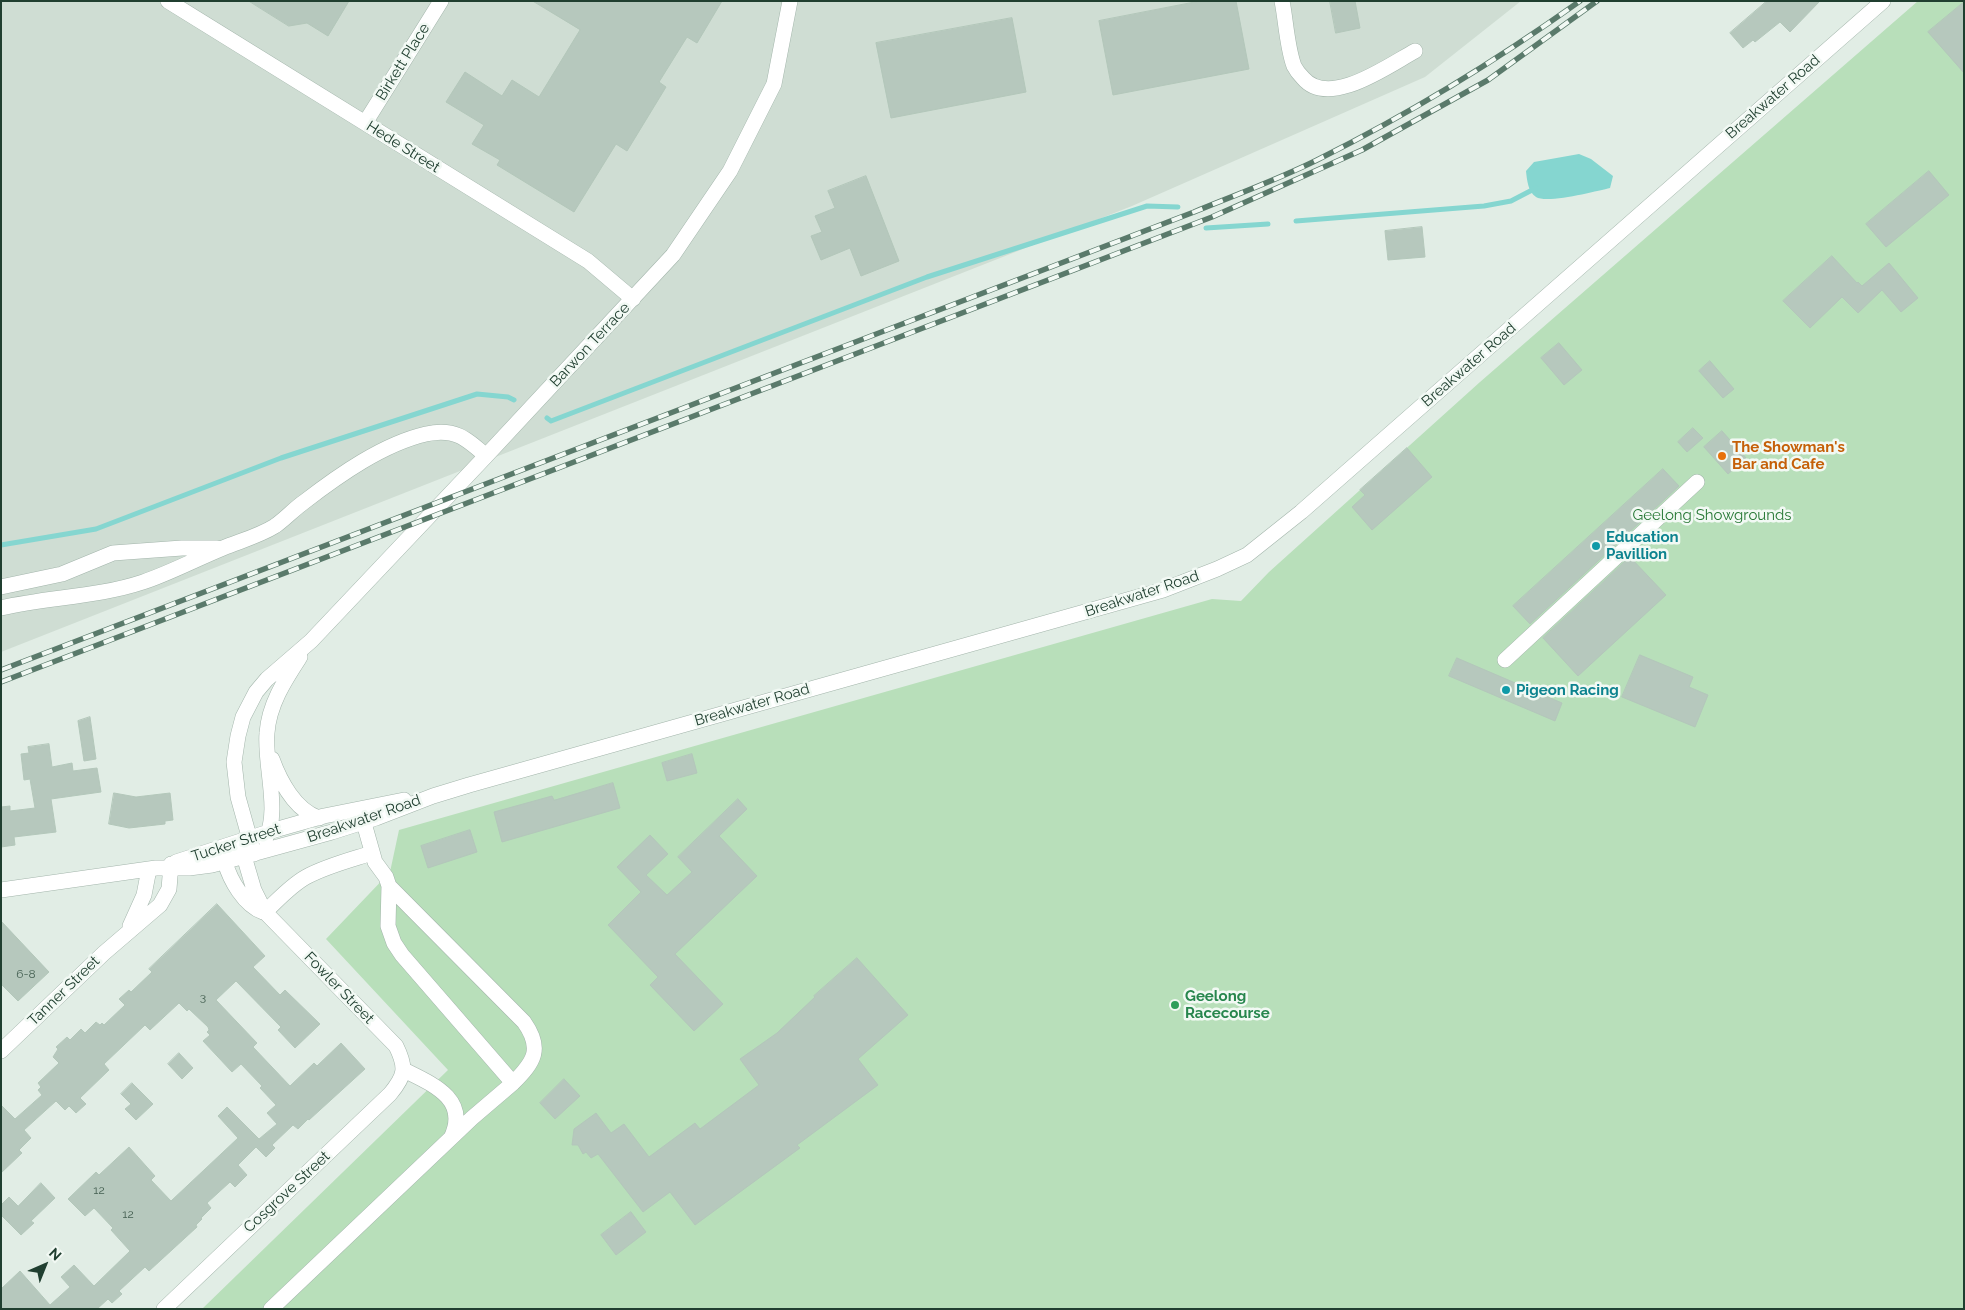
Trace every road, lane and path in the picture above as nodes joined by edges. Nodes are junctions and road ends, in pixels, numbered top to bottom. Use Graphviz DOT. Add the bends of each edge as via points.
graph roads {
  1 [pos="168,1"];
  2 [pos="442,1"];
  3 [pos="790,1"];
  4 [pos="1282,1"];
  5 [pos="1883,1"];
  6 [pos="1415,50"];
  7 [pos="365,123"];
  8 [pos="633,299"];
  9 [pos="486,456"];
  10 [pos="1697,482"];
  11 [pos="222,548"];
  12 [pos="1,586"];
  13 [pos="1,608"];
  14 [pos="311,641"];
  15 [pos="1505,660"];
  16 [pos="267,731"];
  17 [pos="433,796"];
  18 [pos="362,815"];
  19 [pos="319,818"];
  20 [pos="268,832"];
  21 [pos="230,846"];
  22 [pos="249,850"];
  23 [pos="372,854"];
  24 [pos="225,862"];
  25 [pos="162,867"];
  26 [pos="389,886"];
  27 [pos="1,890"];
  28 [pos="265,912"];
  29 [pos="127,932"];
  30 [pos="1,1051"];
  31 [pos="404,1070"];
  32 [pos="513,1083"];
  33 [pos="451,1138"];
  34 [pos="164,1309"];
  35 [pos="271,1309"];
  1 -- 7 [label="street, Hede Street"];
  2 -- 7 [label="street, Birkett Place"];
  3 -- 8 [label="street, Barwon Terrace" via="774,84 730,171 673,255"];
  4 -- 6 [label="street" via="1294,68 1314,86 1340,89"];
  5 -- 17 [label="street, Breakwater Road" via="1301,512 1247,555 1163,590"];
  7 -- 8 [label="street, Hede Street" via="588,261"];
  8 -- 9 [label="street, Barwon Terrace"];
  9 -- 11 [label="street" via="466,438 450,433 426,434 398,444 340,475 275,526"];
  9 -- 14 [label="street, Barwon Terrace"];
  10 -- 15 [label="street"];
  11 -- 12 [label="street" via="114,553 62,574"];
  11 -- 13 [label="street" via="142,582"];
  14 -- 16 [label="street, Barwon Terrace" via="279,691"];
  14 -- 22 [label="street, Barwon Terrace" via="262,684 243,717 234,770"];
  16 -- 19 [label="street, Barwon Terrace" via="271,758 282,783 304,810"];
  16 -- 20 [label="street, Barwon Terrace" via="272,814"];
  17 -- 18 [label="street, Tucker Street"];
  18 -- 19 [label="street, Tucker Street"];
  18 -- 22 [label="street, Breakwater Road"];
  18 -- 23 [label="street"];
  19 -- 20 [label="street, Tucker Street"];
  20 -- 22 [label="street, Tucker Street"];
  21 -- 22 [label="street"];
  21 -- 24 [label="street"];
  21 -- 25 [label="street, Tucker Street"];
  22 -- 24 [label="street, Breakwater Road"];
  22 -- 28 [label="street, Fowler Street" via="254,890"];
  23 -- 26 [label="street"];
  23 -- 28 [label="street" via="315,872 291,887"];
  24 -- 25 [label="street, Tucker Street" via="197,867"];
  24 -- 28 [label="street, Fowler Street" via="242,894 254,907"];
  25 -- 27 [label="street, Tucker Street"];
  25 -- 29 [label="street, Tanner Street"];
  25 -- 29 [label="street, Tanner Street" via="169,889 165,898"];
  26 -- 32 [label="street" via="388,926 394,943"];
  26 -- 32 [label="street" via="532,1033 534,1054 530,1064"];
  28 -- 31 [label="street, Fowler Street" via="396,1046"];
  29 -- 30 [label="street, Tanner Street"];
  31 -- 33 [label="street" via="439,1087 454,1106 457,1122"];
  31 -- 34 [label="street, Cosgrove Street" via="400,1082 390,1094"];
  32 -- 33 [label="street"];
  33 -- 35 [label="street"];
}
